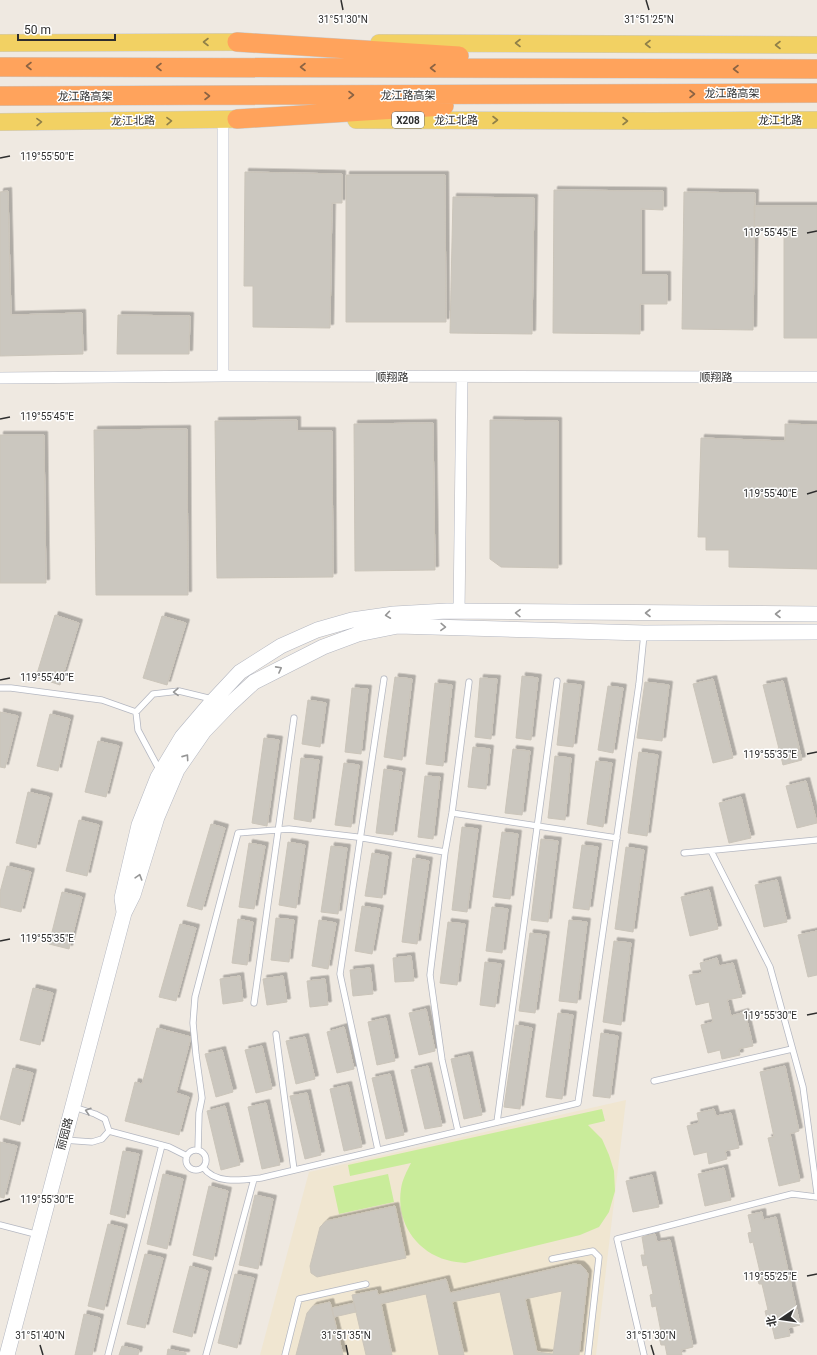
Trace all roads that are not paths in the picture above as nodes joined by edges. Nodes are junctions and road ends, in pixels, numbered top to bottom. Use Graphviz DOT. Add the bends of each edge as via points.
graph roads {
  1 [pos="237,42"];
  2 [pos="0,43"];
  3 [pos="817,45"];
  4 [pos="0,66"];
  5 [pos="817,68"];
  6 [pos="654,69"];
  7 [pos="817,93"];
  8 [pos="653,94"];
  9 [pos="0,96"];
  10 [pos="230,120"];
  11 [pos="817,120"];
  12 [pos="0,122"];
  13 [pos="223,376"];
  14 [pos="817,376"];
  15 [pos="462,377"];
  16 [pos="0,378"];
  17 [pos="459,612"];
  18 [pos="817,614"];
  19 [pos="817,632"];
  20 [pos="644,633"];
  21 [pos="384,679"];
  22 [pos="557,681"];
  23 [pos="469,682"];
  24 [pos="0,688"];
  25 [pos="214,700"];
  26 [pos="136,712"];
  27 [pos="294,718"];
  28 [pos="161,772"];
  29 [pos="452,813"];
  30 [pos="538,826"];
  31 [pos="278,830"];
  32 [pos="360,838"];
  33 [pos="617,838"];
  34 [pos="817,840"];
  35 [pos="711,851"];
  36 [pos="445,852"];
  37 [pos="684,853"];
  38 [pos="124,913"];
  39 [pos="254,1004"];
  40 [pos="276,1034"];
  41 [pos="792,1049"];
  42 [pos="654,1081"];
  43 [pos="73,1107"];
  44 [pos="497,1122"];
  45 [pos="109,1131"];
  46 [pos="458,1131"];
  47 [pos="64,1140"];
  48 [pos="162,1145"];
  49 [pos="198,1150"];
  50 [pos="378,1150"];
  51 [pos="187,1156"];
  52 [pos="203,1167"];
  53 [pos="294,1170"];
  54 [pos="254,1179"];
  55 [pos="817,1193"];
  56 [pos="817,1197"];
  57 [pos="0,1225"];
  58 [pos="39,1235"];
  59 [pos="552,1259"];
  60 [pos="366,1284"];
  61 [pos="7,1355"];
  62 [pos="108,1355"];
  63 [pos="206,1355"];
  64 [pos="285,1355"];
  65 [pos="588,1355"];
  66 [pos="644,1355"];
  1 -- 2 [label="main road, one-way"];
  3 -- 1 [label="main road, one-way"];
  1 -- 6 [label="highway"];
  6 -- 4 [label="highway, one-way"];
  5 -- 6 [label="highway, one-way"];
  8 -- 7 [label="highway, 龙江路高架, one-way"];
  9 -- 8 [label="highway, 龙江路高架, one-way"];
  8 -- 10 [label="highway"];
  10 -- 11 [label="main road, 龙江北路 / X208, one-way"];
  12 -- 10 [label="main road, 龙江北路 / X208, one-way"];
  10 -- 13 [label="street"];
  13 -- 15 [label="street, 顺翔路"];
  13 -- 16 [label="street, 顺翔路"];
  14 -- 15 [label="street, 顺翔路"];
  15 -- 17 [label="street"];
  18 -- 17 [label="street, one-way"];
  17 -- 25 [label="street, one-way" via="394,614 352,620 317,630 281,646 240,672"];
  19 -- 20 [label="street"];
  20 -- 33 [label="lane"];
  38 -- 20 [label="street, one-way" via="133,895 157,817 177,770 204,731 229,705 254,682 274,671 323,647 358,634 398,626"];
  21 -- 32 [label="lane"];
  22 -- 30 [label="lane"];
  23 -- 29 [label="lane"];
  24 -- 26 [label="lane" via="102,700"];
  25 -- 26 [label="lane, one-way" via="178,691 153,694"];
  25 -- 28 [label="street" via="182,737"];
  26 -- 28 [label="lane" via="138,730"];
  27 -- 31 [label="lane"];
  28 -- 38 [label="street" via="139,825 122,898"];
  29 -- 30 [label="lane"];
  29 -- 36 [label="lane"];
  30 -- 33 [label="lane"];
  30 -- 44 [label="lane"];
  31 -- 32 [label="lane" via="289,829"];
  31 -- 39 [label="lane"];
  31 -- 49 [label="lane" via="238,832 195,997 193,1023 202,1098"];
  32 -- 36 [label="lane"];
  32 -- 50 [label="lane" via="340,974"];
  33 -- 44 [label="lane" via="578,1103"];
  34 -- 35 [label="lane"];
  35 -- 37 [label="lane"];
  35 -- 41 [label="lane" via="770,967"];
  36 -- 46 [label="lane" via="430,975 442,1060"];
  38 -- 43 [label="street, 丽园路"];
  40 -- 53 [label="lane"];
  41 -- 42 [label="lane"];
  41 -- 55 [label="lane" via="803,1087"];
  45 -- 43 [label="lane, one-way" via="105,1119"];
  43 -- 47 [label="street, 丽园路"];
  44 -- 46 [label="lane"];
  45 -- 47 [label="lane" via="102,1139 92,1142"];
  45 -- 48 [label="lane"];
  46 -- 50 [label="lane"];
  47 -- 58 [label="street, 丽园路"];
  48 -- 51 [label="lane"];
  48 -- 62 [label="lane"];
  49 -- 51 [label="lane" via="191,1151"];
  49 -- 52 [label="lane" via="204,1154 206,1161"];
  50 -- 53 [label="lane"];
  51 -- 52 [label="lane" via="186,1163 190,1169 197,1171"];
  52 -- 54 [label="lane" via="213,1177 232,1180"];
  53 -- 54 [label="lane"];
  54 -- 63 [label="lane"];
  56 -- 66 [label="lane" via="792,1194 617,1239"];
  57 -- 58 [label="lane"];
  58 -- 61 [label="street, 丽园路"];
  59 -- 65 [label="lane" via="593,1250 599,1257"];
  60 -- 64 [label="lane" via="299,1299"];
}
